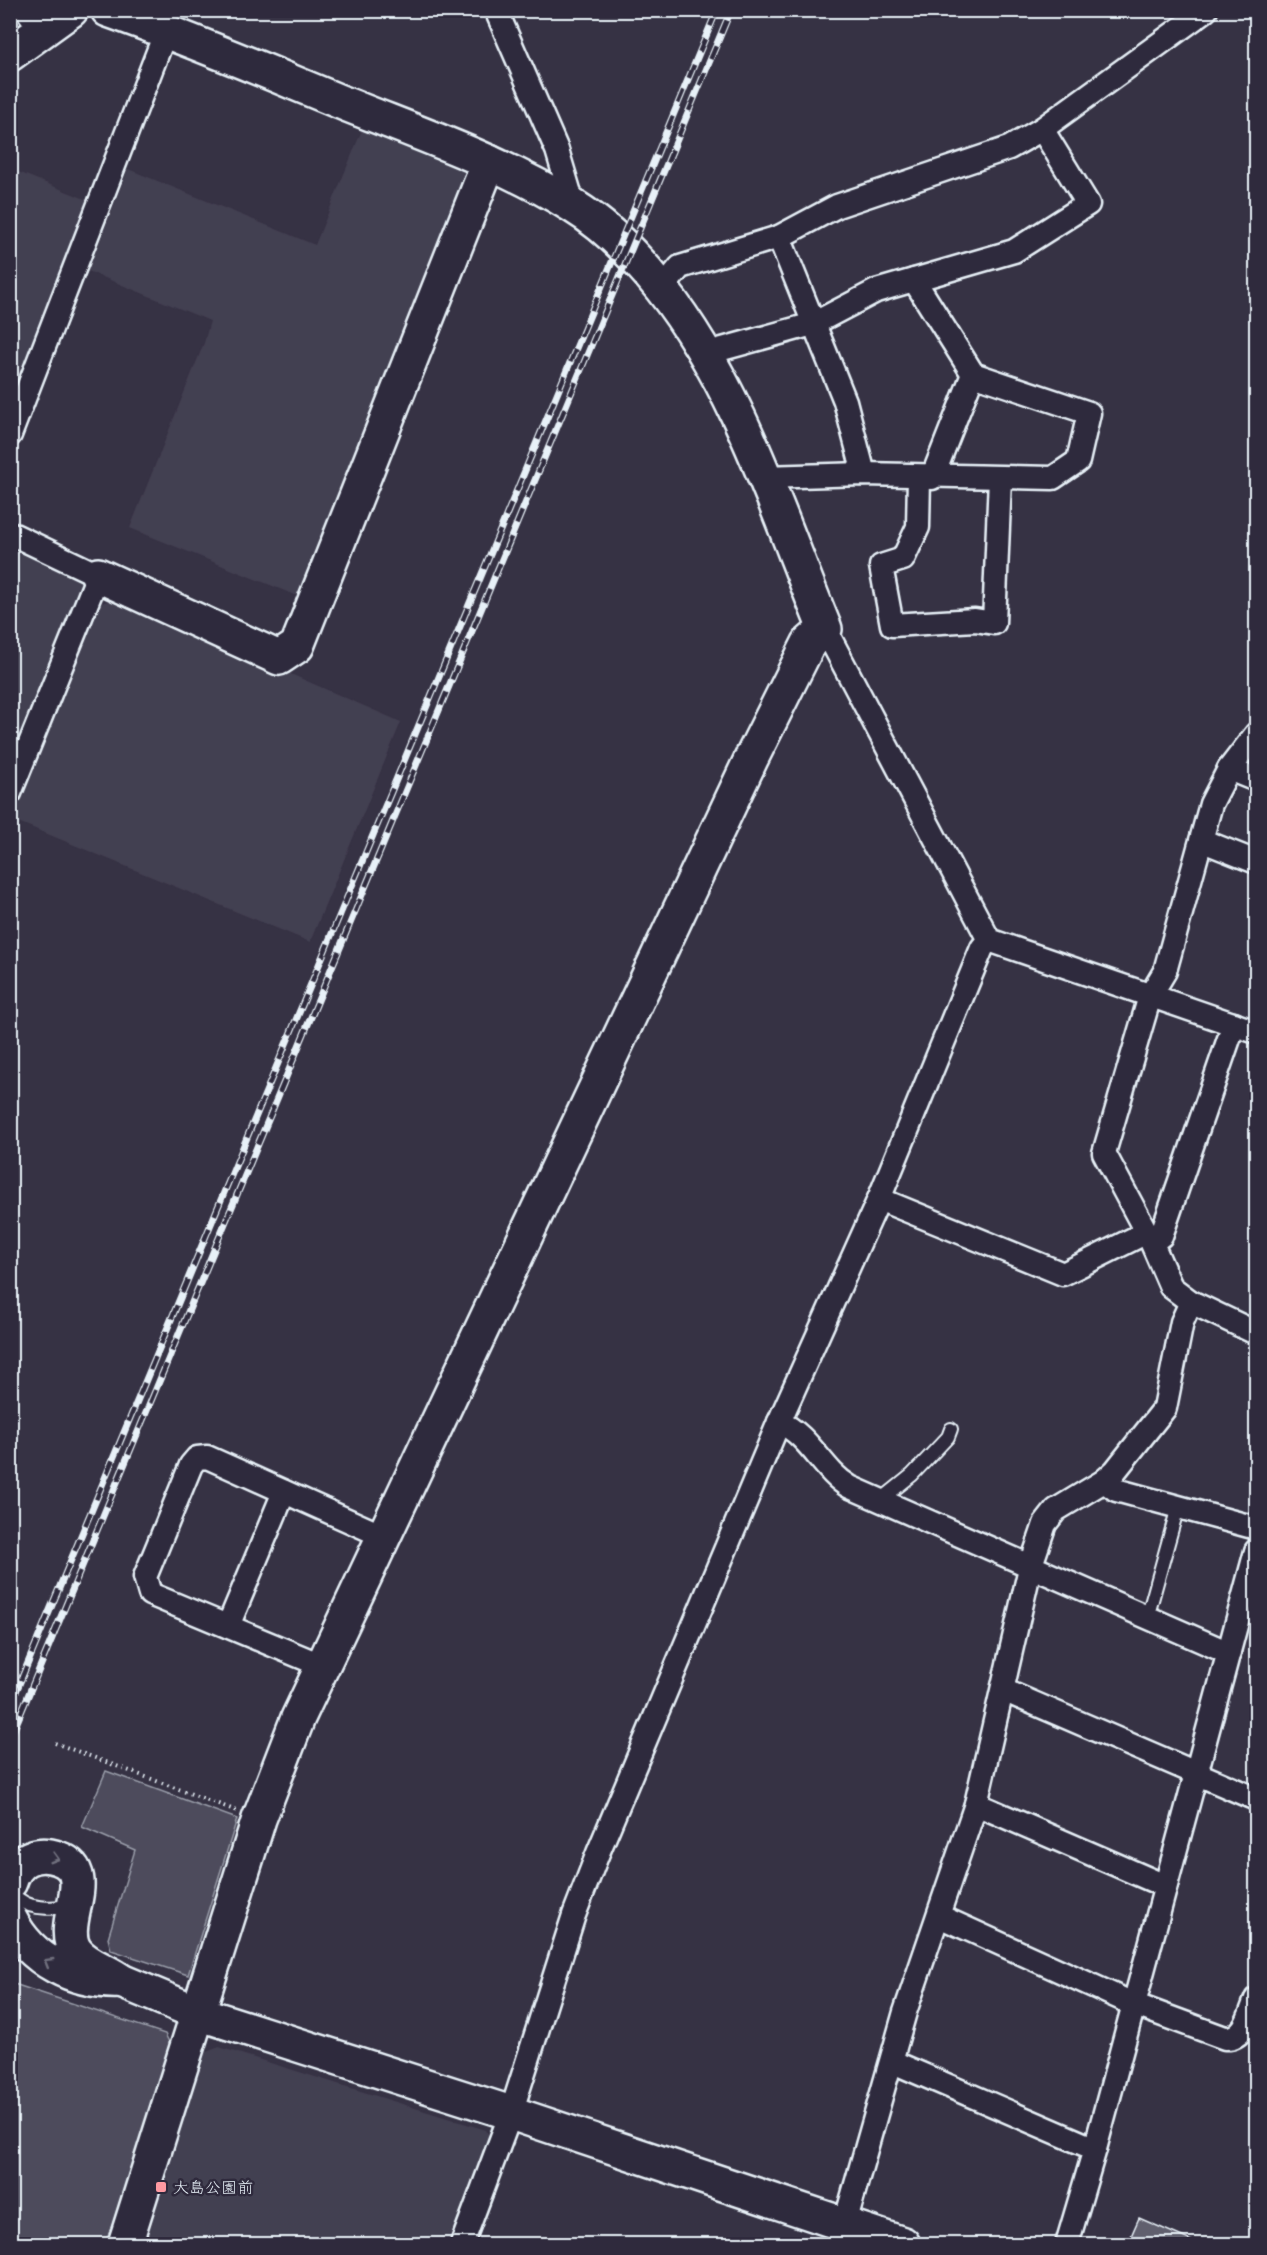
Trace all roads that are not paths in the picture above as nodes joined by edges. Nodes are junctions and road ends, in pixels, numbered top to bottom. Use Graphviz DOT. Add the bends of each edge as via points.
graph roads {
  1 [pos="71,10"];
  2 [pos="108,10"];
  3 [pos="496,10"];
  4 [pos="1206,10"];
  5 [pos="33,19"];
  6 [pos="166,31"];
  7 [pos="10,54"];
  8 [pos="1042,129"];
  9 [pos="489,162"];
  10 [pos="574,207"];
  11 [pos="779,237"];
  12 [pos="914,280"];
  13 [pos="662,289"];
  14 [pos="813,324"];
  15 [pos="704,354"];
  16 [pos="973,374"];
  17 [pos="10,435"];
  18 [pos="864,474"];
  19 [pos="763,477"];
  20 [pos="925,477"];
  21 [pos="1000,478"];
  22 [pos="10,533"];
  23 [pos="98,575"];
  24 [pos="825,629"];
  25 [pos="1257,734"];
  26 [pos="1229,769"];
  27 [pos="1257,780"];
  28 [pos="10,793"];
  29 [pos="1203,841"];
  30 [pos="1257,862"];
  31 [pos="989,940"];
  32 [pos="1150,996"];
  33 [pos="1234,1024"];
  34 [pos="1257,1032"];
  35 [pos="879,1199"];
  36 [pos="1149,1237"];
  37 [pos="1191,1302"];
  38 [pos="1257,1333"];
  39 [pos="779,1422"];
  40 [pos="951,1429"];
  41 [pos="1104,1481"];
  42 [pos="284,1492"];
  43 [pos="881,1500"];
  44 [pos="1178,1507"];
  45 [pos="1257,1528"];
  46 [pos="383,1536"];
  47 [pos="1257,1551"];
  48 [pos="1030,1568"];
  49 [pos="1148,1618"];
  50 [pos="228,1626"];
  51 [pos="1228,1653"];
  52 [pos="323,1666"];
  53 [pos="1003,1690"];
  54 [pos="1197,1772"];
  55 [pos="1257,1799"];
  56 [pos="976,1804"];
  57 [pos="10,1882"];
  58 [pos="1166,1886"];
  59 [pos="10,1889"];
  60 [pos="76,1897"];
  61 [pos="939,1916"];
  62 [pos="10,1919"];
  63 [pos="121,1981"];
  64 [pos="1257,1999"];
  65 [pos="1132,2004"];
  66 [pos="198,2013"];
  67 [pos="892,2062"];
  68 [pos="511,2113"];
  69 [pos="1095,2149"];
  70 [pos="843,2236"];
  71 [pos="125,2244"];
  72 [pos="462,2244"];
  73 [pos="903,2244"];
  74 [pos="1067,2244"];
  1 -- 5 [label="street"];
  2 -- 6 [label="street"];
  3 -- 10 [label="street" via="557,150"];
  4 -- 8 [label="street"];
  5 -- 7 [label="street"];
  6 -- 9 [label="street"];
  6 -- 17 [label="street"];
  8 -- 11 [label="street" via="1009,148 837,206"];
  8 -- 12 [label="street" via="1088,204 1014,251"];
  9 -- 10 [label="street"];
  9 -- 23 [label="street" via="297,646 279,658"];
  10 -- 13 [label="street" via="629,252"];
  11 -- 13 [label="street" via="680,267"];
  11 -- 14 [label="street"];
  12 -- 14 [label="street" via="876,291"];
  12 -- 16 [label="street"];
  13 -- 15 [label="street"];
  14 -- 15 [label="street"];
  14 -- 18 [label="street" via="845,401"];
  15 -- 19 [label="street"];
  16 -- 20 [label="street"];
  16 -- 21 [label="street" via="1089,413 1078,461 1053,478"];
  18 -- 19 [label="street"];
  18 -- 20 [label="street"];
  19 -- 24 [label="street"];
  20 -- 21 [label="street"];
  20 -- 21 [label="street" via="918,526 903,559 882,566 892,625 975,620 994,623"];
  22 -- 23 [label="street"];
  23 -- 28 [label="street"];
  24 -- 31 [label="street"];
  24 -- 46 [label="street" via="809,643 752,757"];
  25 -- 26 [label="street"];
  26 -- 27 [label="street"];
  26 -- 29 [label="street" via="1211,804"];
  29 -- 30 [label="street"];
  29 -- 32 [label="street" via="1166,971"];
  31 -- 32 [label="street"];
  31 -- 35 [label="street" via="982,948"];
  32 -- 33 [label="street"];
  32 -- 36 [label="street" via="1104,1153"];
  33 -- 34 [label="street"];
  33 -- 36 [label="street" via="1161,1236"];
  35 -- 36 [label="street" via="1063,1274"];
  35 -- 39 [label="street"];
  36 -- 37 [label="street" via="1171,1287"];
  37 -- 38 [label="street"];
  37 -- 41 [label="street" via="1182,1322 1165,1408"];
  39 -- 43 [label="street" via="797,1431 846,1484"];
  39 -- 68 [label="street" via="579,1901"];
  40 -- 43 [label="lane" via="912,1475"];
  41 -- 44 [label="street" via="1116,1490"];
  41 -- 48 [label="street" via="1051,1514"];
  42 -- 46 [label="street"];
  42 -- 50 [label="street"];
  42 -- 50 [label="street" via="207,1457 197,1458 191,1465 144,1583 154,1596"];
  43 -- 48 [label="street"];
  44 -- 45 [label="street"];
  44 -- 49 [label="lane"];
  46 -- 52 [label="street"];
  47 -- 51 [label="street"];
  48 -- 49 [label="street"];
  48 -- 53 [label="street"];
  49 -- 51 [label="street"];
  50 -- 52 [label="street"];
  51 -- 54 [label="street"];
  52 -- 66 [label="street" via="259,1819"];
  53 -- 54 [label="street"];
  53 -- 56 [label="street"];
  54 -- 55 [label="street"];
  54 -- 58 [label="street"];
  56 -- 58 [label="street"];
  56 -- 61 [label="street"];
  57 -- 60 [label="street, one-way" via="23,1861 33,1856 56,1857 73,1868"];
  58 -- 65 [label="street"];
  59 -- 60 [label="lane" via="21,1901 45,1907 67,1905"];
  60 -- 63 [label="street" via="69,1931 75,1950 87,1962"];
  61 -- 65 [label="street"];
  61 -- 67 [label="street"];
  63 -- 62 [label="street, one-way" via="103,1982 57,1968 34,1953"];
  63 -- 66 [label="street"];
  64 -- 65 [label="street" via="1243,2030 1231,2039"];
  65 -- 69 [label="street"];
  66 -- 68 [label="street"];
  66 -- 71 [label="street"];
  67 -- 69 [label="street"];
  67 -- 70 [label="street"];
  68 -- 70 [label="street"];
  68 -- 72 [label="street"];
  69 -- 74 [label="street"];
  70 -- 73 [label="street"];
}
